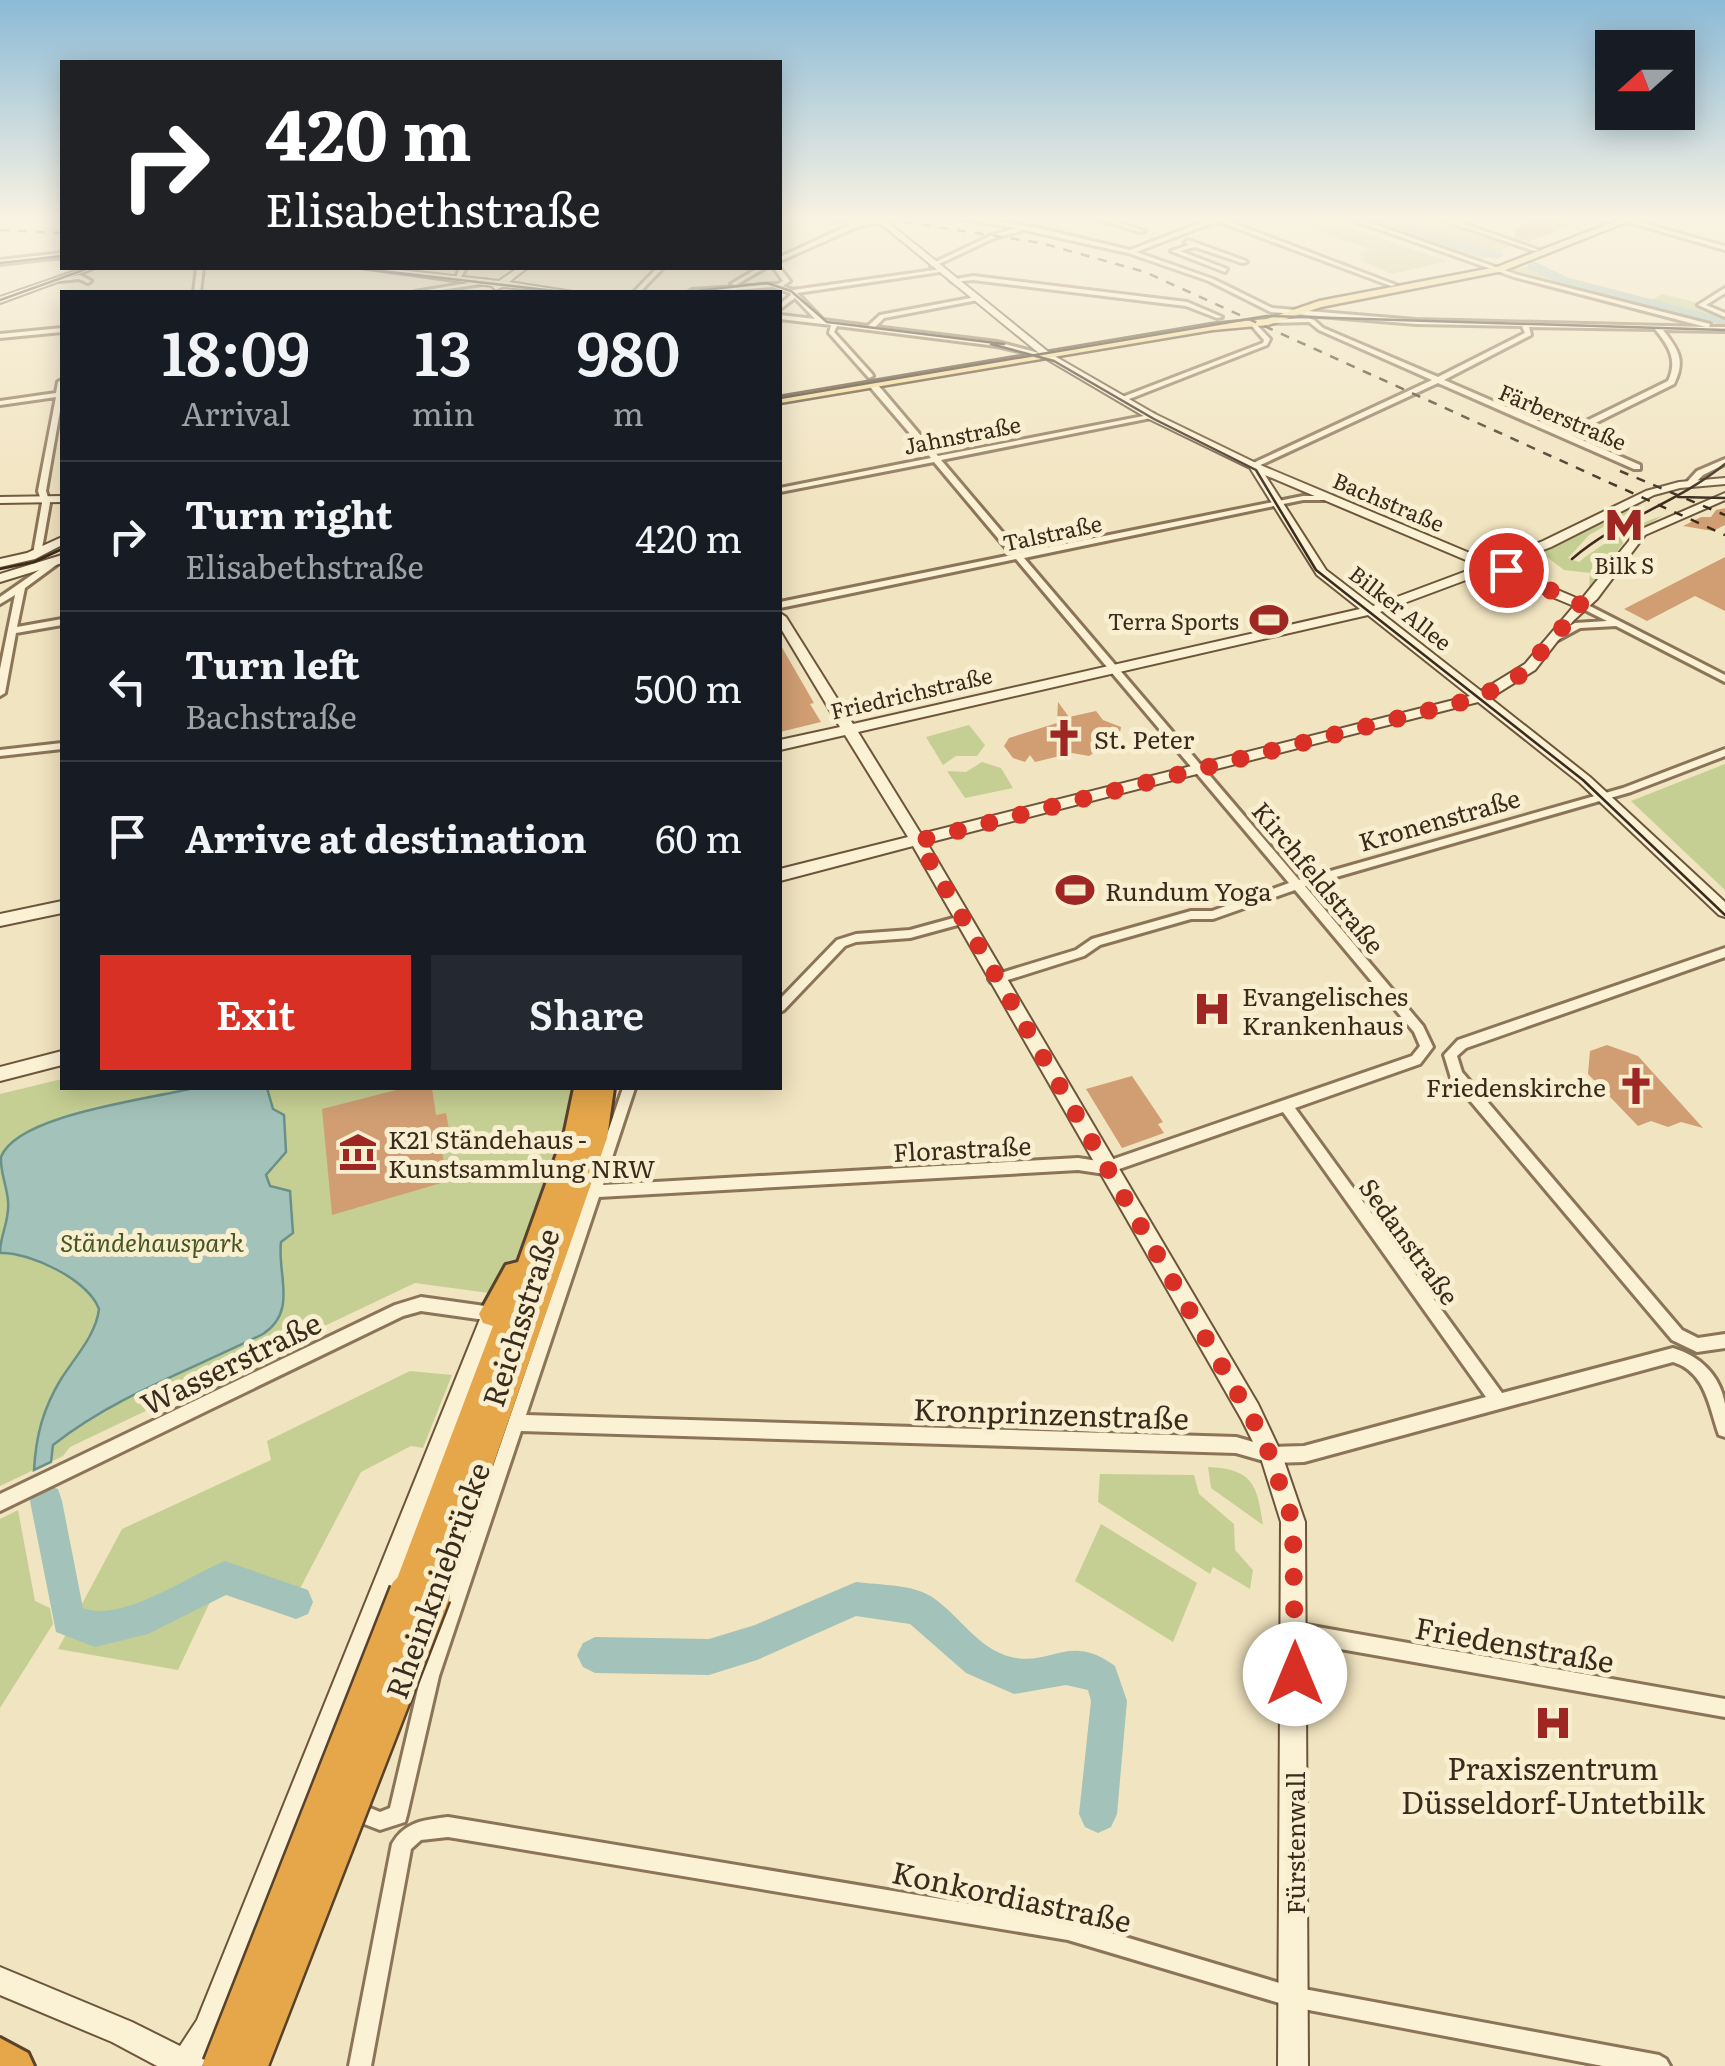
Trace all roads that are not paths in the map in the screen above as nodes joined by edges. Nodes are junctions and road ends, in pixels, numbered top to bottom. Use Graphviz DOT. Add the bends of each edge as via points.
graph roads {
  1 [pos="815,315"];
  2 [pos="885,315"];
  3 [pos="996,315"];
  4 [pos="1213,315"];
  5 [pos="1255,315"];
  6 [pos="1272,315"];
  7 [pos="1284,315"];
  8 [pos="1337,315"];
  9 [pos="1678,315"];
  10 [pos="782,317"];
  11 [pos="1684,317"];
  12 [pos="1219,318"];
  13 [pos="1312,320"];
  14 [pos="822,322"];
  15 [pos="1416,322"];
  16 [pos="835,324"];
  17 [pos="1253,324"];
  18 [pos="1525,324"];
  19 [pos="1656,327"];
  20 [pos="1678,328"];
  21 [pos="869,329"];
  22 [pos="1724,329"];
  23 [pos="60,330"];
  24 [pos="0,336"];
  25 [pos="999,349"];
  26 [pos="1038,351"];
  27 [pos="906,375"];
  28 [pos="1438,381"];
  29 [pos="874,384"];
  30 [pos="60,395"];
  31 [pos="782,396"];
  32 [pos="1121,399"];
  33 [pos="60,400"];
  34 [pos="0,403"];
  35 [pos="1151,416"];
  36 [pos="1566,435"];
  37 [pos="936,459"];
  38 [pos="1725,461"];
  39 [pos="1254,466"];
  40 [pos="1638,466"];
  41 [pos="1725,480"];
  42 [pos="1684,484"];
  43 [pos="782,490"];
  44 [pos="1332,498"];
  45 [pos="1718,499"];
  46 [pos="0,500"];
  47 [pos="44,500"];
  48 [pos="60,501"];
  49 [pos="1280,504"];
  50 [pos="60,542"];
  51 [pos="37,554"];
  52 [pos="1020,556"];
  53 [pos="59,561"];
  54 [pos="0,563"];
  55 [pos="1493,565"];
  56 [pos="0,578"];
  57 [pos="21,586"];
  58 [pos="0,601"];
  59 [pos="1582,605"];
  60 [pos="782,606"];
  61 [pos="1372,611"];
  62 [pos="782,620"];
  63 [pos="60,622"];
  64 [pos="1617,624"];
  65 [pos="12,631"];
  66 [pos="1551,640"];
  67 [pos="1116,669"];
  68 [pos="1725,678"];
  69 [pos="0,693"];
  70 [pos="1481,698"];
  71 [pos="848,729"];
  72 [pos="782,745"];
  73 [pos="60,746"];
  74 [pos="1725,752"];
  75 [pos="0,753"];
  76 [pos="1201,770"];
  77 [pos="1603,795"];
  78 [pos="918,841"];
  79 [pos="782,875"];
  80 [pos="1298,884"];
  81 [pos="60,907"];
  82 [pos="1725,911"];
  83 [pos="0,920"];
  84 [pos="962,920"];
  85 [pos="1725,952"];
  86 [pos="995,979"];
  87 [pos="782,1005"];
  88 [pos="1427,1047"];
  89 [pos="1450,1055"];
  90 [pos="60,1059"];
  91 [pos="0,1074"];
  92 [pos="585,1090"];
  93 [pos="603,1090"];
  94 [pos="628,1090"];
  95 [pos="1286,1106"];
  96 [pos="1105,1168"];
  97 [pos="596,1191"];
  98 [pos="538,1242"];
  99 [pos="492,1314"];
  100 [pos="1725,1341"];
  101 [pos="1689,1351"];
  102 [pos="1499,1402"];
  103 [pos="518,1423"];
  104 [pos="1725,1428"];
  105 [pos="1271,1455"];
  106 [pos="0,1504"];
  107 [pos="420,1594"];
  108 [pos="1295,1632"];
  109 [pos="1725,1708"];
  110 [pos="302,1798"];
  111 [pos="0,1981"];
  112 [pos="1293,1996"];
  113 [pos="0,2057"];
  114 [pos="186,2065"];
  115 [pos="16,2066"];
  116 [pos="220,2066"];
  117 [pos="250,2066"];
  118 [pos="360,2066"];
  119 [pos="1292,2066"];
  120 [pos="1659,2066"];
  1 -- 14 [label="street"];
  2 -- 21 [label="street"];
  3 -- 26 [label="main road, Bilker Allee"];
  4 -- 12 [label="street"];
  5 -- 12 [label="main road"];
  6 -- 17 [label="main road"];
  7 -- 13 [label="street"];
  8 -- 15 [label="street"];
  9 -- 11 [label="street"];
  10 -- 14 [label="street"];
  11 -- 20 [label="street" via="1688,325"];
  11 -- 22 [label="street"];
  12 -- 26 [label="main road"];
  13 -- 15 [label="street"];
  13 -- 28 [label="street, Färberstraße"];
  14 -- 16 [label="street"];
  15 -- 18 [label="street"];
  16 -- 21 [label="street"];
  16 -- 29 [label="street, Kirchfeldstraße" via="831,332"];
  17 -- 26 [label="main road"];
  17 -- 32 [label="street" via="1266,344"];
  18 -- 19 [label="street"];
  18 -- 28 [label="street" via="1529,334"];
  19 -- 20 [label="street"];
  19 -- 36 [label="street" via="1679,364 1672,382"];
  20 -- 22 [label="street"];
  21 -- 25 [label="street"];
  23 -- 24 [label="street"];
  25 -- 26 [label="main road"];
  25 -- 27 [label="main road"];
  26 -- 27 [label="main road"];
  26 -- 32 [label="main road, Bilker Allee"];
  27 -- 29 [label="main road"];
  28 -- 36 [label="street, Färberstraße"];
  28 -- 39 [label="street"];
  29 -- 31 [label="main road"];
  29 -- 37 [label="street, Kirchfeldstraße"];
  30 -- 34 [label="street"];
  32 -- 35 [label="main road, Bilker Allee"];
  33 -- 47 [label="street"];
  35 -- 37 [label="street, Jahnstraße"];
  35 -- 39 [label="main road, Bilker Allee"];
  36 -- 40 [label="street, Färberstraße"];
  37 -- 43 [label="street, Jahnstraße"];
  37 -- 52 [label="street, Kirchfeldstraße"];
  38 -- 42 [label="street"];
  39 -- 44 [label="main road, Bachstraße"];
  39 -- 49 [label="main road, Bilker Allee"];
  41 -- 42 [label="main road"];
  42 -- 55 [label="main road" via="1645,495"];
  44 -- 49 [label="street, Talstraße"];
  44 -- 55 [label="main road, Bachstraße"];
  45 -- 59 [label="main road" via="1641,533"];
  46 -- 47 [label="main road"];
  47 -- 48 [label="main road"];
  47 -- 51 [label="street"];
  49 -- 52 [label="street, Talstraße"];
  49 -- 61 [label="main road, Bilker Allee" via="1314,565"];
  50 -- 51 [label="main road"];
  51 -- 54 [label="main road"];
  52 -- 60 [label="street, Talstraße"];
  52 -- 67 [label="street, Kirchfeldstraße"];
  53 -- 56 [label="main road"];
  53 -- 57 [label="street"];
  55 -- 59 [label="main road, Bachstraße"];
  55 -- 61 [label="main road"];
  57 -- 58 [label="street"];
  57 -- 65 [label="street"];
  59 -- 64 [label="street, Bachstraße"];
  59 -- 66 [label="main road"];
  61 -- 67 [label="main road, Friedrichstraße"];
  61 -- 70 [label="main road, Bilker Allee"];
  62 -- 71 [label="main road, Fürstenwall"];
  63 -- 65 [label="street"];
  64 -- 66 [label="street" via="1578,625"];
  64 -- 68 [label="street, Bachstraße"];
  65 -- 69 [label="street"];
  66 -- 70 [label="main road" via="1522,674"];
  67 -- 71 [label="main road, Friedrichstraße"];
  67 -- 76 [label="street, Kirchfeldstraße"];
  70 -- 76 [label="main road"];
  70 -- 77 [label="main road, Bilker Allee"];
  71 -- 72 [label="main road, Friedrichstraße"];
  71 -- 78 [label="main road, Fürstenwall"];
  73 -- 75 [label="street"];
  74 -- 77 [label="street, Kronenstraße"];
  76 -- 78 [label="main road"];
  76 -- 80 [label="street, Kirchfeldstraße"];
  77 -- 80 [label="street, Kronenstraße"];
  77 -- 82 [label="main road, Bilker Allee"];
  78 -- 79 [label="main road"];
  78 -- 84 [label="main road, Fürstenwall"];
  80 -- 86 [label="street, Kronenstraße" via="1213,915 1096,942 1080,954"];
  80 -- 88 [label="street, Kirchfeldstraße"];
  81 -- 83 [label="main road"];
  84 -- 86 [label="main road, Fürstenwall"];
  84 -- 87 [label="street" via="840,943"];
  85 -- 89 [label="street" via="1462,1044"];
  86 -- 96 [label="main road, Fürstenwall"];
  88 -- 89 [label="street"];
  88 -- 95 [label="street, Florastraße" via="1416,1060"];
  89 -- 101 [label="street" via="1456,1074"];
  90 -- 91 [label="main road"];
  92 -- 98 [label="highway, Reichsstraße"];
  93 -- 107 [label="highway, Rheinkniebrücke" via="594,1138"];
  94 -- 97 [label="street, Reichsstraße"];
  95 -- 96 [label="street, Florastraße"];
  95 -- 102 [label="street, Sedanstraße"];
  96 -- 97 [label="street, Florastraße" via="1078,1164"];
  96 -- 105 [label="main road, Fürstenwall"];
  97 -- 103 [label="street, Reichsstraße"];
  98 -- 99 [label="highway"];
  98 -- 107 [label="highway, Rheinkniebrücke"];
  99 -- 106 [label="street, Wasserstraße" via="421,1304 383,1318"];
  99 -- 110 [label="main road, Reichsstraße"];
  100 -- 101 [label="street, Kronprinzenstraße"];
  101 -- 102 [label="street, Kronprinzenstraße"];
  101 -- 104 [label="street"];
  102 -- 105 [label="street, Kronprinzenstraße" via="1304,1454"];
  103 -- 105 [label="street, Kronprinzenstraße" via="1236,1445"];
  103 -- 110 [label="street, Reichsstraße" via="430,1676 398,1815 380,1822"];
  105 -- 108 [label="main road, Fürstenwall" via="1293,1522"];
  107 -- 116 [label="highway, Rheinkniebrücke, bridge"];
  107 -- 117 [label="highway, Rheinkniebrücke, bridge"];
  108 -- 109 [label="street, Friedenstraße"];
  108 -- 112 [label="main road, Fürstenwall"];
  110 -- 114 [label="main road, Reichsstraße" via="208,2030"];
  111 -- 114 [label="main road"];
  112 -- 118 [label="street, Konkordiastraße" via="1068,1930 471,1830 426,1828 408,1836 397,1858"];
  112 -- 119 [label="main road, Fürstenwall"];
  112 -- 120 [label="street, Konkordiastraße"];
  113 -- 115 [label="highway"];
}
